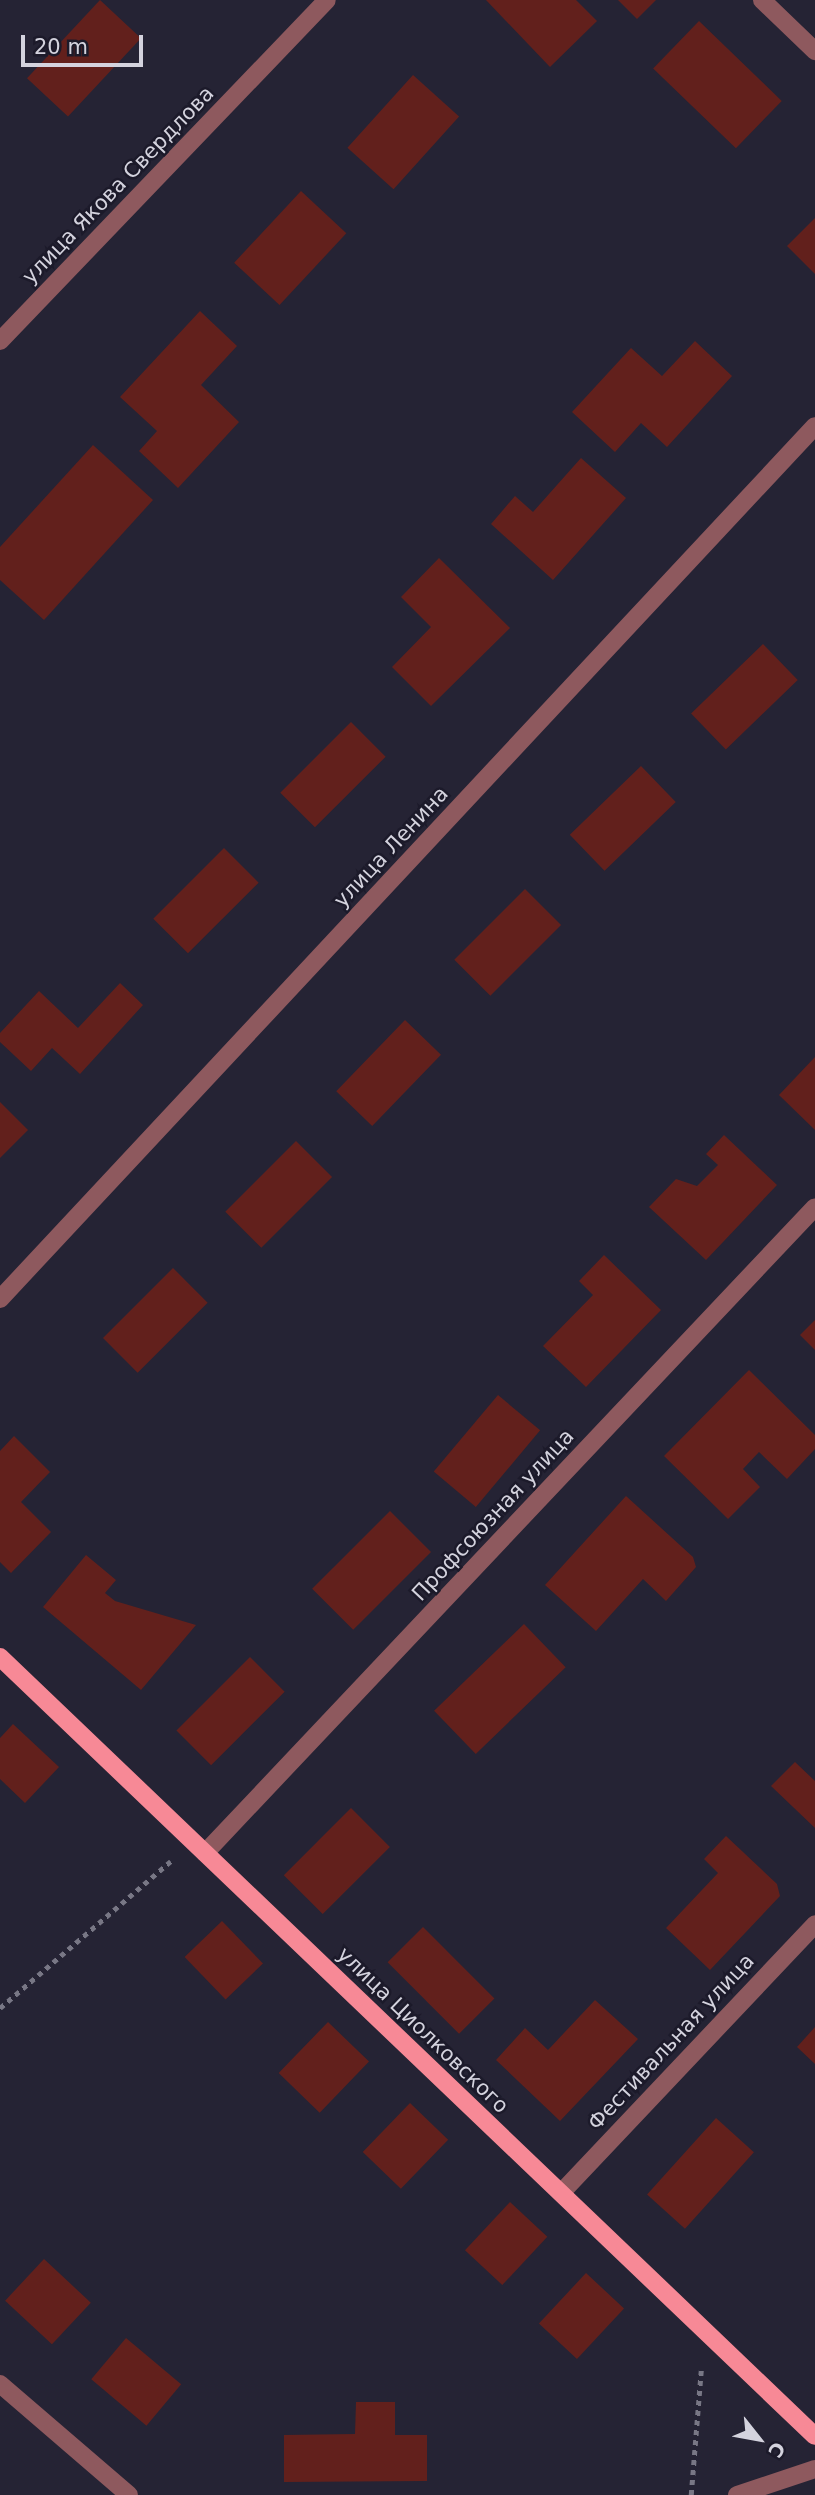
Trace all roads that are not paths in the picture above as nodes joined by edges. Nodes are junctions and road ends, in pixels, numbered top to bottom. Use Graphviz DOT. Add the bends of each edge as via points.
graph roads {
  1 [pos="327,0"];
  2 [pos="762,0"];
  3 [pos="815,51"];
  4 [pos="0,341"];
  5 [pos="815,426"];
  6 [pos="815,1207"];
  7 [pos="0,1299"];
  8 [pos="0,1657"];
  9 [pos="205,1853"];
  10 [pos="815,1924"];
  11 [pos="561,2193"];
  12 [pos="0,2384"];
  13 [pos="815,2435"];
  14 [pos="815,2469"];
  15 [pos="129,2495"];
  16 [pos="737,2495"];
  1 -- 4 [label="street, улица Якова Свердлова"];
  2 -- 3 [label="street"];
  5 -- 7 [label="street, улица Ленина"];
  6 -- 9 [label="street, Профсоюзная улица"];
  8 -- 9 [label="main road, улица Циолковского"];
  9 -- 11 [label="main road, улица Циолковского"];
  10 -- 11 [label="street, Фестивальная улица"];
  11 -- 13 [label="main road, улица Циолковского"];
  12 -- 15 [label="street"];
  14 -- 16 [label="street"];
}
